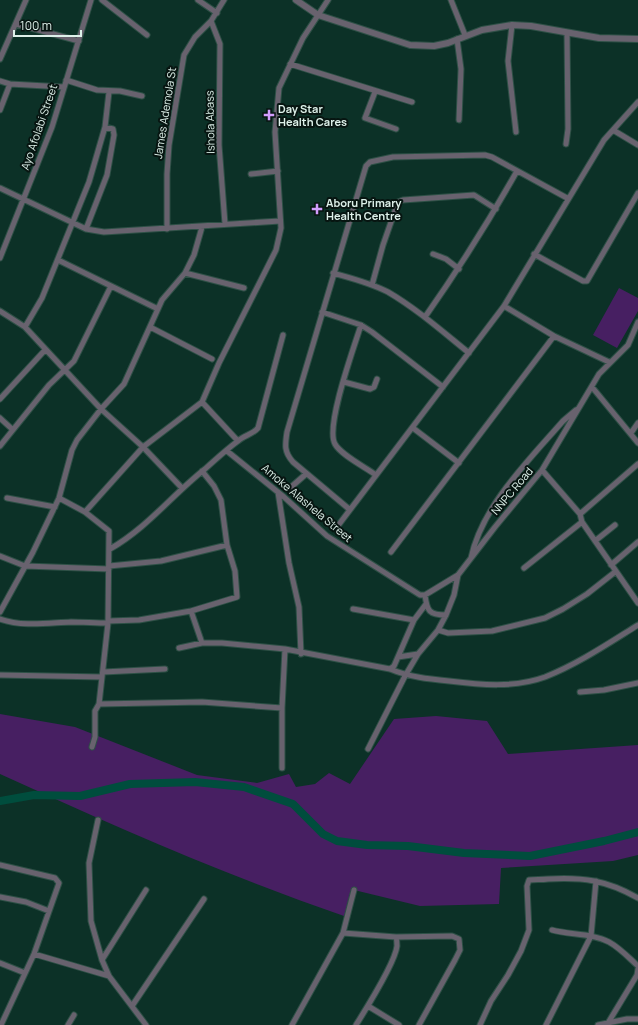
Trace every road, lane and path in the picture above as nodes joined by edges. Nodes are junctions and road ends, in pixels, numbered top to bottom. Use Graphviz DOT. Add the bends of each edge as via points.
graph roads {
  1 [pos="26,0"];
  2 [pos="91,0"];
  3 [pos="102,0"];
  4 [pos="198,0"];
  5 [pos="224,0"];
  6 [pos="296,0"];
  7 [pos="328,0"];
  8 [pos="451,0"];
  9 [pos="217,13"];
  10 [pos="318,15"];
  11 [pos="211,21"];
  12 [pos="16,24"];
  13 [pos="512,25"];
  14 [pos="567,33"];
  15 [pos="147,35"];
  16 [pos="464,35"];
  17 [pos="457,39"];
  18 [pos="638,39"];
  19 [pos="79,41"];
  20 [pos="0,59"];
  21 [pos="290,64"];
  22 [pos="66,80"];
  23 [pos="0,81"];
  24 [pos="10,84"];
  25 [pos="64,87"];
  26 [pos="109,92"];
  27 [pos="375,92"];
  28 [pos="142,96"];
  29 [pos="412,102"];
  30 [pos="638,102"];
  31 [pos="0,110"];
  32 [pos="459,120"];
  33 [pos="105,127"];
  34 [pos="396,129"];
  35 [pos="613,130"];
  36 [pos="516,132"];
  37 [pos="566,144"];
  38 [pos="638,145"];
  39 [pos="278,171"];
  40 [pos="517,171"];
  41 [pos="251,174"];
  42 [pos="0,188"];
  43 [pos="638,194"];
  44 [pos="567,198"];
  45 [pos="24,199"];
  46 [pos="496,209"];
  47 [pos="280,221"];
  48 [pos="73,223"];
  49 [pos="225,224"];
  50 [pos="202,227"];
  51 [pos="86,229"];
  52 [pos="167,229"];
  53 [pos="433,254"];
  54 [pos="534,254"];
  55 [pos="0,258"];
  56 [pos="58,260"];
  57 [pos="458,269"];
  58 [pos="184,273"];
  59 [pos="333,273"];
  60 [pos="372,285"];
  61 [pos="111,286"];
  62 [pos="244,288"];
  63 [pos="504,306"];
  64 [pos="158,309"];
  65 [pos="0,311"];
  66 [pos="322,312"];
  67 [pos="425,317"];
  68 [pos="638,322"];
  69 [pos="360,325"];
  70 [pos="25,327"];
  71 [pos="150,327"];
  72 [pos="283,335"];
  73 [pos="554,336"];
  74 [pos="45,350"];
  75 [pos="469,353"];
  76 [pos="212,360"];
  77 [pos="609,362"];
  78 [pos="64,370"];
  79 [pos="377,379"];
  80 [pos="344,382"];
  81 [pos="443,387"];
  82 [pos="592,387"];
  83 [pos="0,399"];
  84 [pos="202,402"];
  85 [pos="580,407"];
  86 [pos="101,409"];
  87 [pos="0,418"];
  88 [pos="638,422"];
  89 [pos="413,428"];
  90 [pos="12,429"];
  91 [pos="631,433"];
  92 [pos="238,441"];
  93 [pos="638,443"];
  94 [pos="0,446"];
  95 [pos="142,447"];
  96 [pos="227,451"];
  97 [pos="459,463"];
  98 [pos="638,464"];
  99 [pos="542,470"];
  100 [pos="202,471"];
  101 [pos="306,474"];
  102 [pos="376,475"];
  103 [pos="182,488"];
  104 [pos="290,488"];
  105 [pos="278,492"];
  106 [pos="7,498"];
  107 [pos="59,498"];
  108 [pos="55,507"];
  109 [pos="350,509"];
  110 [pos="85,512"];
  111 [pos="580,514"];
  112 [pos="582,522"];
  113 [pos="615,525"];
  114 [pos="483,526"];
  115 [pos="337,527"];
  116 [pos="495,527"];
  117 [pos="595,541"];
  118 [pos="638,542"];
  119 [pos="227,545"];
  120 [pos="110,549"];
  121 [pos="391,552"];
  122 [pos="0,556"];
  123 [pos="471,559"];
  124 [pos="611,565"];
  125 [pos="25,566"];
  126 [pos="109,568"];
  127 [pos="524,568"];
  128 [pos="615,572"];
  129 [pos="458,575"];
  130 [pos="425,595"];
  131 [pos="638,603"];
  132 [pos="426,604"];
  133 [pos="353,609"];
  134 [pos="191,611"];
  135 [pos="0,612"];
  136 [pos="446,616"];
  137 [pos="0,618"];
  138 [pos="414,620"];
  139 [pos="108,622"];
  140 [pos="638,625"];
  141 [pos="438,630"];
  142 [pos="202,643"];
  143 [pos="178,648"];
  144 [pos="285,649"];
  145 [pos="301,654"];
  146 [pos="418,654"];
  147 [pos="398,657"];
  148 [pos="165,669"];
  149 [pos="390,669"];
  150 [pos="103,674"];
  151 [pos="0,675"];
  152 [pos="405,676"];
  153 [pos="638,683"];
  154 [pos="580,692"];
  155 [pos="100,704"];
  156 [pos="282,708"];
  157 [pos="92,747"];
  158 [pos="368,749"];
  159 [pos="282,768"];
  160 [pos="98,820"];
  161 [pos="0,865"];
  162 [pos="596,881"];
  163 [pos="146,890"];
  164 [pos="354,890"];
  165 [pos="0,897"];
  166 [pos="638,898"];
  167 [pos="204,899"];
  168 [pos="49,911"];
  169 [pos="552,930"];
  170 [pos="343,933"];
  171 [pos="591,936"];
  172 [pos="396,937"];
  173 [pos="34,954"];
  174 [pos="102,960"];
  175 [pos="0,963"];
  176 [pos="638,968"];
  177 [pos="25,973"];
  178 [pos="109,976"];
  179 [pos="132,1006"];
  180 [pos="368,1006"];
  181 [pos="74,1015"];
  182 [pos="638,1019"];
  183 [pos="608,1023"];
  184 [pos="1,1024"];
  185 [pos="68,1025"];
  186 [pos="146,1025"];
  187 [pos="292,1025"];
  188 [pos="356,1025"];
  189 [pos="399,1025"];
  190 [pos="420,1025"];
  191 [pos="480,1025"];
  192 [pos="546,1025"];
  193 [pos="598,1025"];
  1 -- 12 [label="street"];
  2 -- 19 [label="street, Ayo Afolabi Street"];
  3 -- 15 [label="street"];
  4 -- 9 [label="street"];
  5 -- 9 [label="street, James Ademola St"];
  6 -- 10 [label="street"];
  7 -- 10 [label="street"];
  8 -- 16 [label="street"];
  9 -- 11 [label="street, James Ademola St"];
  10 -- 17 [label="street" via="410,45 434,46"];
  10 -- 21 [label="street"];
  11 -- 49 [label="street, Ishola Abass" via="220,44 219,144"];
  11 -- 52 [label="street, James Ademola St" via="195,37 184,55 169,145"];
  12 -- 19 [label="street"];
  12 -- 20 [label="street"];
  13 -- 14 [label="street"];
  13 -- 16 [label="street"];
  13 -- 36 [label="street" via="508,62"];
  14 -- 18 [label="street" via="599,38"];
  14 -- 37 [label="street"];
  16 -- 17 [label="street"];
  17 -- 32 [label="street" via="461,69"];
  19 -- 22 [label="street, Ayo Afolabi Street"];
  21 -- 27 [label="street"];
  21 -- 39 [label="street" via="282,79 278,97 275,132"];
  22 -- 25 [label="street, Ayo Afolabi Street"];
  22 -- 26 [label="street"];
  23 -- 24 [label="street"];
  24 -- 25 [label="street"];
  24 -- 31 [label="street"];
  25 -- 45 [label="street, Ayo Afolabi Street" via="52,127"];
  26 -- 28 [label="street" via="120,91"];
  26 -- 33 [label="street"];
  27 -- 29 [label="street"];
  27 -- 34 [label="street" via="365,118"];
  30 -- 35 [label="street"];
  33 -- 48 [label="street" via="89,182"];
  33 -- 51 [label="street" via="113,129 114,135 107,175"];
  35 -- 38 [label="street"];
  35 -- 44 [label="street"];
  39 -- 41 [label="street"];
  39 -- 47 [label="street"];
  40 -- 44 [label="street"];
  40 -- 46 [label="street"];
  40 -- 59 [label="street" via="485,155 393,157 370,162 364,173"];
  42 -- 45 [label="street"];
  43 -- 54 [label="street" via="587,281"];
  44 -- 54 [label="street"];
  45 -- 48 [label="street"];
  45 -- 55 [label="street, Ayo Afolabi Street"];
  46 -- 57 [label="street"];
  46 -- 60 [label="street" via="474,195 398,202"];
  47 -- 49 [label="street"];
  47 -- 84 [label="street" via="276,250"];
  48 -- 51 [label="street"];
  48 -- 56 [label="street"];
  49 -- 50 [label="street"];
  50 -- 52 [label="street"];
  50 -- 58 [label="street" via="194,255"];
  51 -- 52 [label="street" via="104,232"];
  53 -- 57 [label="street" via="446,259"];
  54 -- 63 [label="street"];
  56 -- 61 [label="street"];
  56 -- 70 [label="street" via="34,314"];
  57 -- 67 [label="street"];
  58 -- 62 [label="street"];
  58 -- 64 [label="street" via="166,294"];
  59 -- 60 [label="street"];
  59 -- 66 [label="street"];
  60 -- 67 [label="street" via="388,292"];
  61 -- 64 [label="street"];
  61 -- 78 [label="street" via="74,361"];
  63 -- 73 [label="street"];
  63 -- 75 [label="street"];
  64 -- 71 [label="street"];
  65 -- 70 [label="street"];
  66 -- 69 [label="street"];
  66 -- 101 [label="street" via="285,445 286,454"];
  67 -- 75 [label="street"];
  68 -- 77 [label="street, NNPC Road" via="628,345"];
  69 -- 80 [label="street"];
  69 -- 81 [label="street" via="401,353"];
  70 -- 74 [label="street"];
  71 -- 76 [label="street"];
  71 -- 86 [label="street" via="124,384"];
  72 -- 92 [label="street" via="258,428"];
  73 -- 77 [label="street"];
  73 -- 97 [label="street"];
  74 -- 78 [label="street"];
  74 -- 83 [label="street"];
  75 -- 81 [label="street"];
  77 -- 82 [label="street, NNPC Road"];
  78 -- 86 [label="street"];
  78 -- 90 [label="street"];
  79 -- 80 [label="street" via="374,387 370,389"];
  80 -- 102 [label="street" via="332,436 338,448"];
  81 -- 89 [label="street"];
  82 -- 85 [label="street, NNPC Road"];
  82 -- 91 [label="street"];
  84 -- 92 [label="street"];
  84 -- 95 [label="street"];
  85 -- 99 [label="street, NNPC Road"];
  85 -- 114 [label="street" via="563,420 530,460 484,518"];
  86 -- 95 [label="street"];
  86 -- 107 [label="street" via="72,450"];
  87 -- 90 [label="street"];
  88 -- 91 [label="street"];
  89 -- 97 [label="street"];
  89 -- 102 [label="street"];
  90 -- 94 [label="street"];
  91 -- 93 [label="street"];
  92 -- 96 [label="street"];
  95 -- 103 [label="street"];
  95 -- 110 [label="street"];
  96 -- 100 [label="street"];
  96 -- 105 [label="street, Amoke Alashela Street"];
  97 -- 121 [label="street"];
  98 -- 111 [label="street"];
  99 -- 111 [label="street"];
  99 -- 116 [label="street, NNPC Road"];
  100 -- 103 [label="street"];
  100 -- 119 [label="street" via="221,500"];
  101 -- 104 [label="street"];
  101 -- 109 [label="street"];
  102 -- 109 [label="street"];
  103 -- 120 [label="street" via="153,519"];
  105 -- 130 [label="street, Amoke Alashela Street" via="327,536 420,595"];
  105 -- 145 [label="street" via="299,607"];
  106 -- 108 [label="street"];
  107 -- 108 [label="street"];
  107 -- 110 [label="street"];
  108 -- 125 [label="street"];
  109 -- 115 [label="street"];
  110 -- 120 [label="street" via="109,531"];
  111 -- 112 [label="street"];
  112 -- 117 [label="street"];
  112 -- 127 [label="street"];
  113 -- 117 [label="street"];
  114 -- 116 [label="street"];
  114 -- 123 [label="street"];
  116 -- 123 [label="street, NNPC Road"];
  117 -- 124 [label="street"];
  118 -- 124 [label="street"];
  119 -- 126 [label="street" via="161,561"];
  119 -- 134 [label="street" via="235,571 237,597"];
  120 -- 126 [label="street"];
  122 -- 125 [label="street"];
  123 -- 129 [label="street, NNPC Road"];
  124 -- 128 [label="street"];
  125 -- 126 [label="street"];
  125 -- 135 [label="street"];
  126 -- 139 [label="street"];
  128 -- 131 [label="street"];
  128 -- 141 [label="street" via="563,609 544,618 492,631 448,633"];
  129 -- 130 [label="street"];
  129 -- 136 [label="street, NNPC Road"];
  130 -- 132 [label="street"];
  132 -- 136 [label="street" via="430,612"];
  132 -- 138 [label="street"];
  133 -- 138 [label="street"];
  134 -- 139 [label="street"];
  134 -- 142 [label="street"];
  136 -- 141 [label="street, NNPC Road"];
  137 -- 139 [label="street" via="17,624"];
  138 -- 147 [label="street"];
  139 -- 150 [label="street"];
  140 -- 152 [label="street" via="562,669 532,680 482,685"];
  141 -- 146 [label="street, NNPC Road"];
  142 -- 143 [label="street"];
  142 -- 144 [label="street"];
  144 -- 145 [label="street"];
  144 -- 156 [label="street"];
  145 -- 149 [label="street"];
  146 -- 147 [label="street"];
  146 -- 152 [label="street, NNPC Road"];
  147 -- 149 [label="street"];
  148 -- 150 [label="street"];
  149 -- 152 [label="street"];
  150 -- 151 [label="street"];
  150 -- 155 [label="street"];
  152 -- 158 [label="street, NNPC Road"];
  153 -- 154 [label="street"];
  155 -- 156 [label="street" via="202,702"];
  155 -- 157 [label="street" via="95,711 95,737"];
  156 -- 159 [label="street"];
  160 -- 174 [label="street" via="88,873 91,921"];
  161 -- 168 [label="street" via="58,880"];
  162 -- 166 [label="street" via="614,885"];
  162 -- 171 [label="street"];
  162 -- 191 [label="street" via="575,878 528,880 529,930 521,951 491,1001"];
  163 -- 174 [label="street"];
  164 -- 170 [label="street"];
  165 -- 168 [label="street" via="26,902"];
  167 -- 179 [label="street"];
  168 -- 173 [label="street"];
  169 -- 171 [label="street"];
  170 -- 172 [label="street"];
  170 -- 187 [label="street"];
  171 -- 176 [label="street" via="611,943"];
  171 -- 192 [label="street"];
  172 -- 180 [label="street" via="394,956"];
  172 -- 190 [label="street" via="452,936 459,939 455,960"];
  173 -- 177 [label="street"];
  173 -- 178 [label="street"];
  174 -- 178 [label="street"];
  175 -- 177 [label="street"];
  176 -- 183 [label="street" via="637,975"];
  177 -- 184 [label="street"];
  178 -- 179 [label="street"];
  179 -- 186 [label="street"];
  180 -- 188 [label="street"];
  180 -- 189 [label="street"];
  181 -- 185 [label="street"];
  182 -- 183 [label="street"];
  183 -- 193 [label="street"];
}
